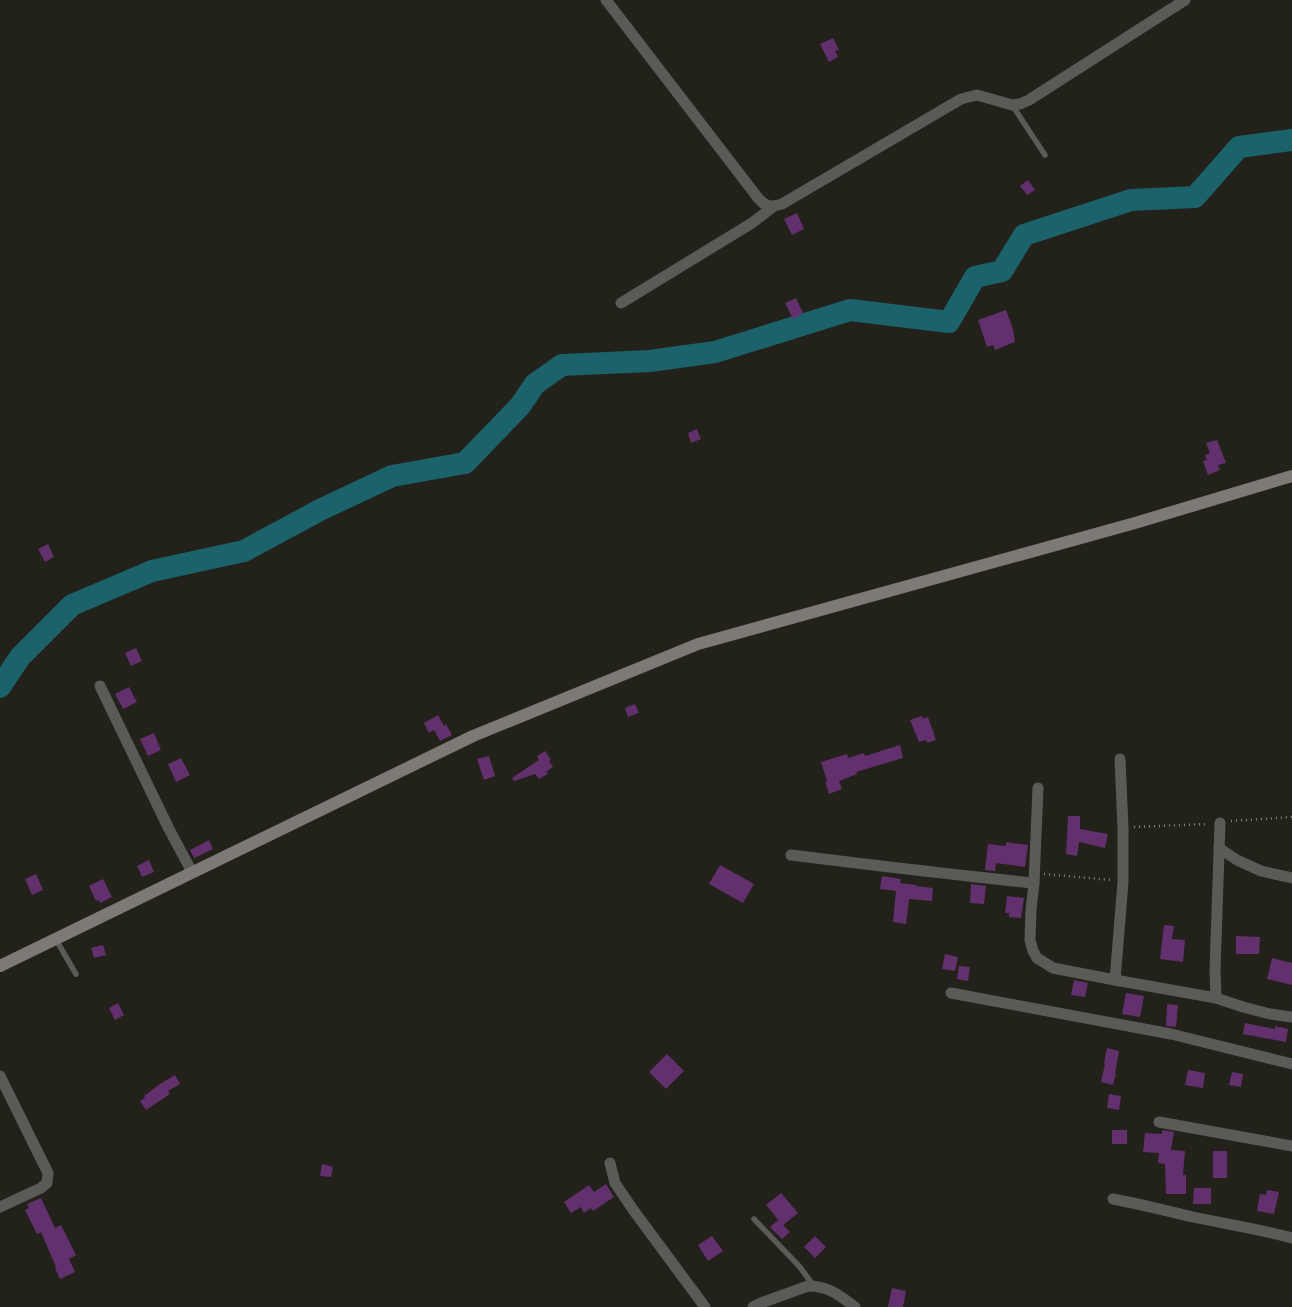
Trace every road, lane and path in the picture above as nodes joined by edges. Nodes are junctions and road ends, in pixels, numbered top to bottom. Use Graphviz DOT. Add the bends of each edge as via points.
graph roads {
  1 [pos="606,0"];
  2 [pos="1185,0"];
  3 [pos="1012,104"];
  4 [pos="1045,155"];
  5 [pos="774,206"];
  6 [pos="620,303"];
  7 [pos="1292,476"];
  8 [pos="100,686"];
  9 [pos="1120,759"];
  10 [pos="1038,788"];
  11 [pos="1220,823"];
  12 [pos="1219,848"];
  13 [pos="792,855"];
  14 [pos="192,872"];
  15 [pos="1034,878"];
  16 [pos="1292,878"];
  17 [pos="1123,882"];
  18 [pos="55,938"];
  19 [pos="0,966"];
  20 [pos="76,974"];
  21 [pos="1115,980"];
  22 [pos="951,994"];
  23 [pos="1216,998"];
  24 [pos="1292,1017"];
  25 [pos="1292,1064"];
  26 [pos="0,1076"];
  27 [pos="1160,1122"];
  28 [pos="1292,1146"];
  29 [pos="610,1163"];
  30 [pos="1114,1198"];
  31 [pos="0,1207"];
  32 [pos="754,1219"];
  33 [pos="1292,1238"];
  34 [pos="814,1286"];
  35 [pos="705,1307"];
  36 [pos="753,1307"];
  37 [pos="855,1307"];
  1 -- 5 [label="street" via="758,198"];
  2 -- 3 [label="street" via="1028,100"];
  3 -- 4 [label="lane"];
  3 -- 5 [label="street" via="977,95 961,99 807,190"];
  5 -- 6 [label="street" via="752,223"];
  7 -- 14 [label="street" via="698,644 473,736"];
  8 -- 14 [label="street"];
  9 -- 17 [label="street"];
  10 -- 15 [label="street"];
  11 -- 12 [label="street"];
  12 -- 16 [label="street" via="1261,871"];
  12 -- 23 [label="street"];
  13 -- 15 [label="street" via="944,874"];
  14 -- 18 [label="street"];
  15 -- 17 [label="path"];
  15 -- 21 [label="street" via="1030,940 1038,958 1053,968"];
  17 -- 21 [label="street"];
  18 -- 19 [label="street"];
  18 -- 20 [label="lane"];
  21 -- 23 [label="street"];
  22 -- 25 [label="street" via="1171,1034"];
  23 -- 24 [label="street"];
  26 -- 31 [label="street" via="48,1173 47,1183 42,1188"];
  27 -- 28 [label="street"];
  29 -- 35 [label="street" via="615,1182 634,1211"];
  30 -- 33 [label="street"];
  32 -- 34 [label="lane"];
  34 -- 36 [label="street"];
  34 -- 37 [label="street" via="835,1292"];
}
